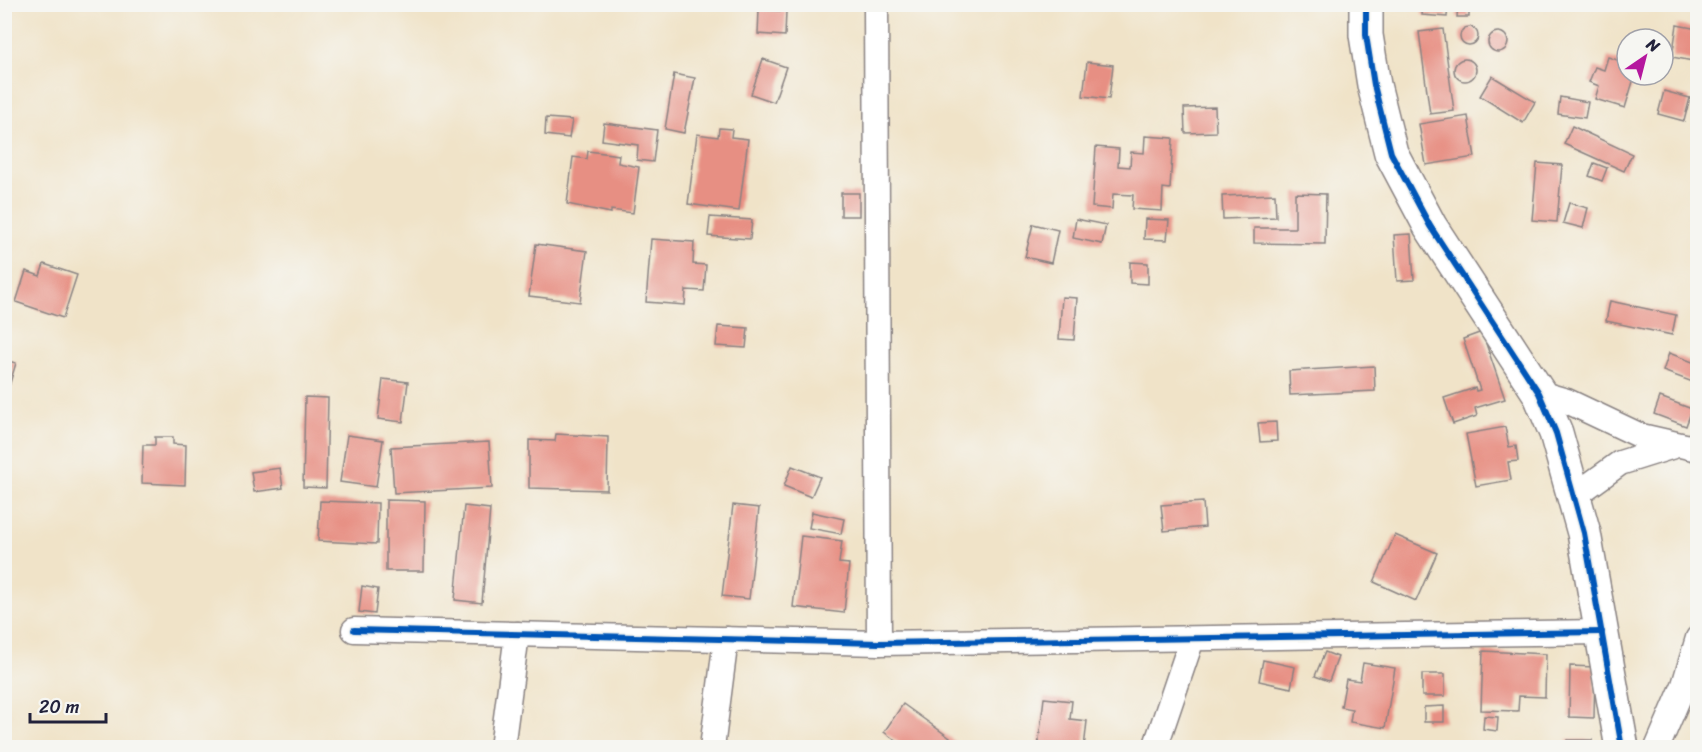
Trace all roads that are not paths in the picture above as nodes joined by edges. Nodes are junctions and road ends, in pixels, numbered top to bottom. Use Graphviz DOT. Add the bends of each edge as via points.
graph roads {
  1 [pos="876,4"];
  2 [pos="1366,4"];
  3 [pos="1539,393"];
  4 [pos="1687,447"];
  5 [pos="1573,497"];
  6 [pos="354,630"];
  7 [pos="1602,632"];
  8 [pos="517,634"];
  9 [pos="1698,638"];
  10 [pos="726,639"];
  11 [pos="1192,639"];
  12 [pos="879,643"];
  13 [pos="502,747"];
  14 [pos="712,747"];
  15 [pos="1155,747"];
  16 [pos="1622,747"];
  17 [pos="1657,747"];
  1 -- 12 [label="street"];
  2 -- 3 [label="street" via="1366,35 1374,85 1391,153 1430,226"];
  3 -- 4 [label="street" via="1567,401 1641,436"];
  3 -- 5 [label="street" via="1556,433"];
  4 -- 5 [label="street" via="1620,463"];
  5 -- 7 [label="street" via="1584,533"];
  6 -- 8 [label="street"];
  7 -- 11 [label="street"];
  7 -- 16 [label="street"];
  8 -- 10 [label="street"];
  8 -- 13 [label="street"];
  9 -- 17 [label="street" via="1684,685"];
  10 -- 12 [label="street"];
  10 -- 14 [label="street"];
  11 -- 12 [label="street"];
  11 -- 15 [label="street"];
}
